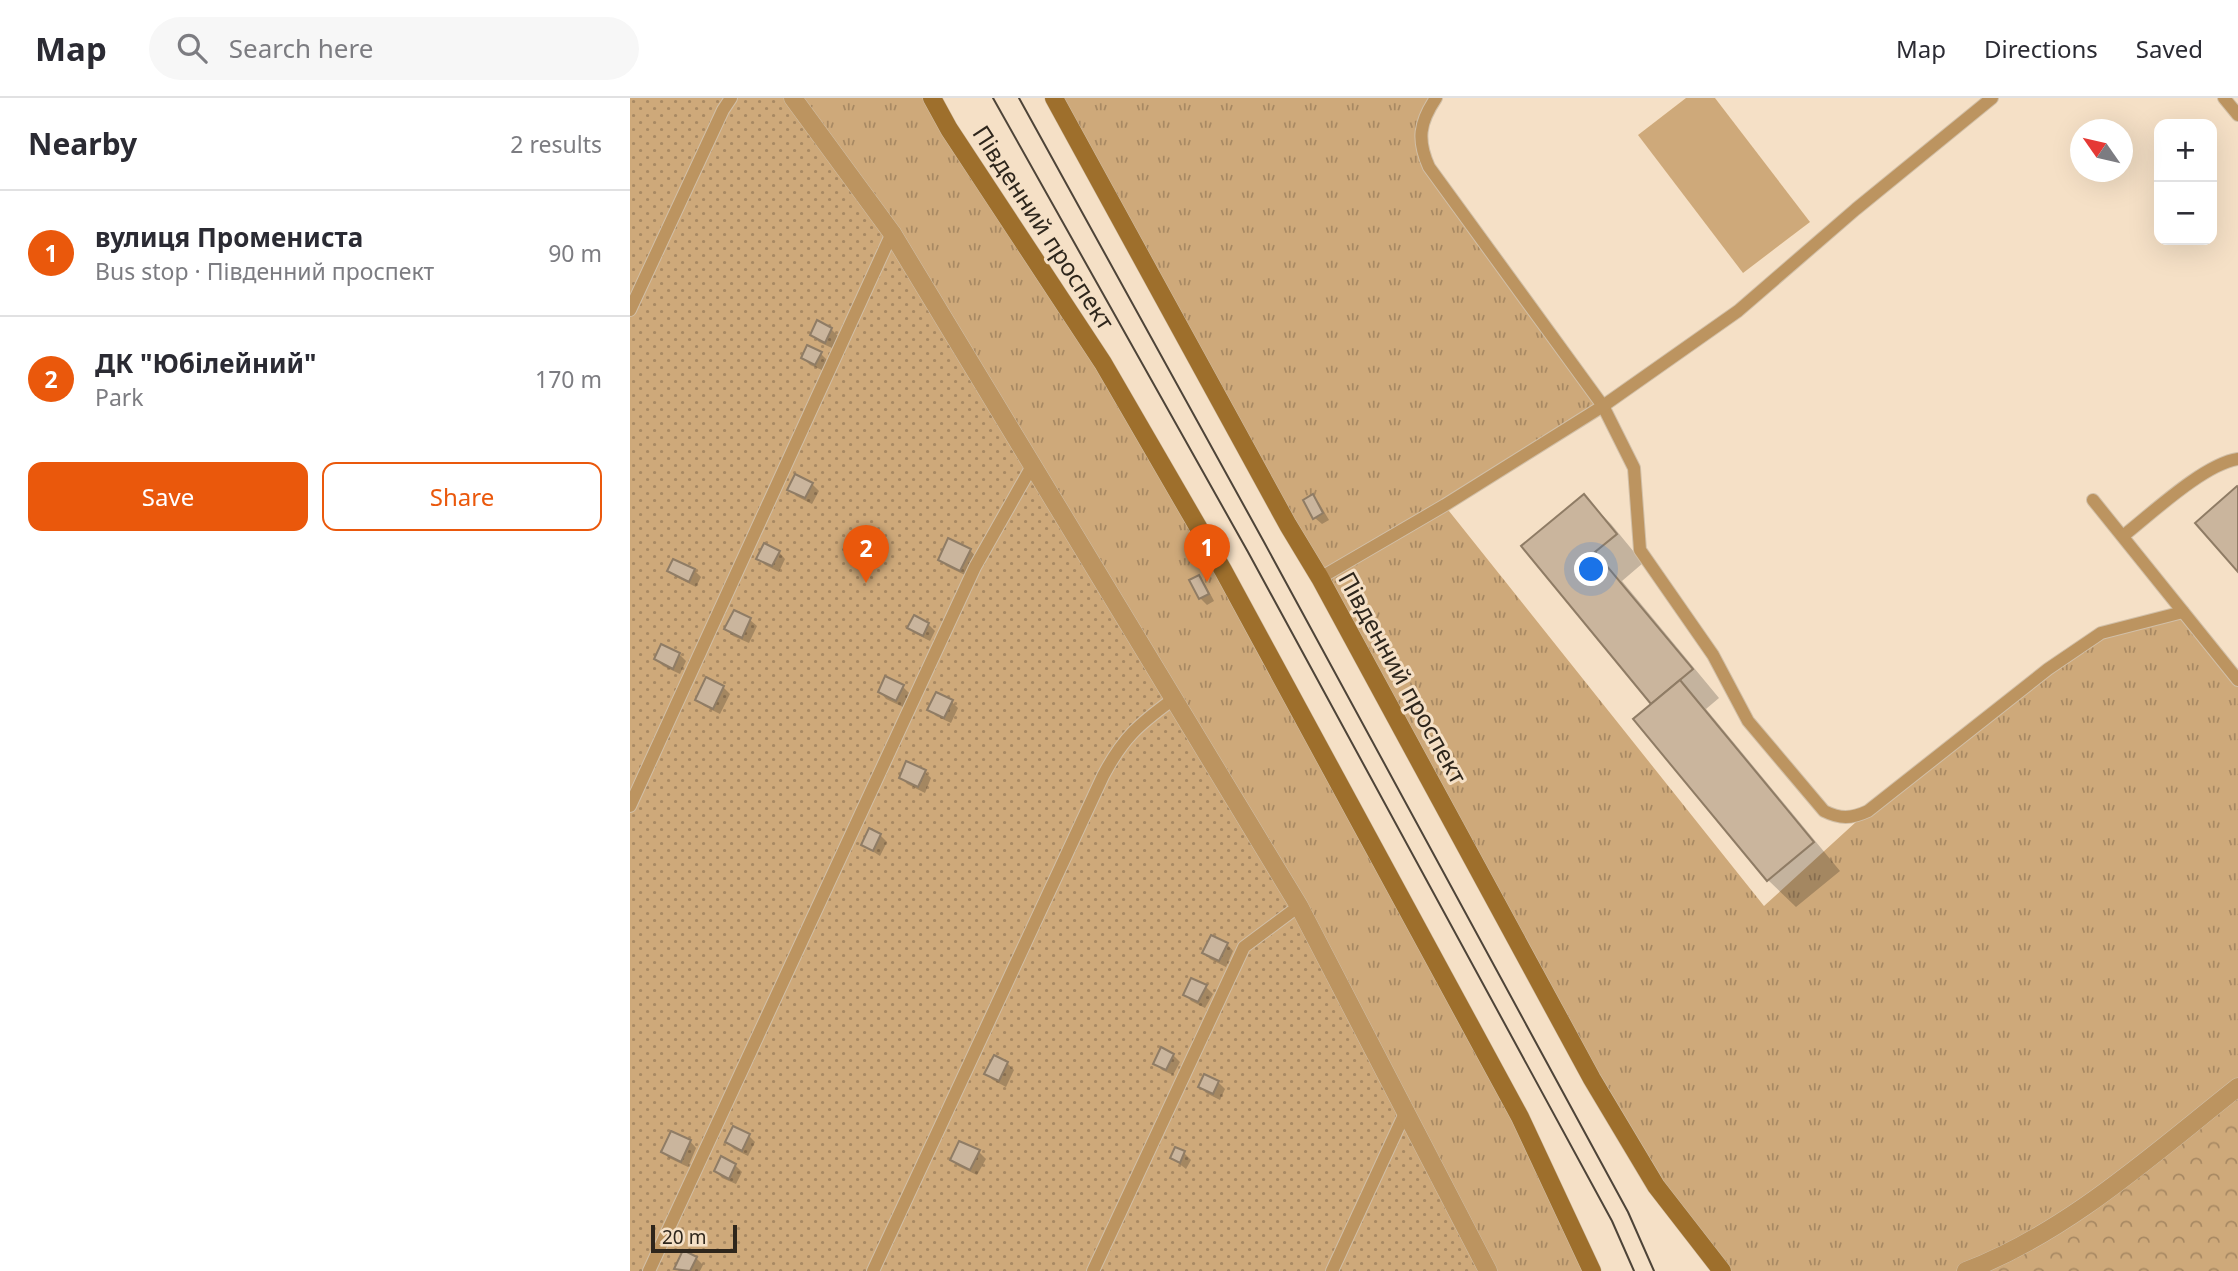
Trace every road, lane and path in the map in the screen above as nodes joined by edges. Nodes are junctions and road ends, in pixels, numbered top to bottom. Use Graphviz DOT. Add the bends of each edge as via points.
graph roads {
  1 [pos="731,98"];
  2 [pos="793,98"];
  3 [pos="932,98"];
  4 [pos="1054,98"];
  5 [pos="1436,98"];
  6 [pos="1992,98"];
  7 [pos="2224,98"];
  8 [pos="2238,115"];
  9 [pos="892,233"];
  10 [pos="630,310"];
  11 [pos="1603,406"];
  12 [pos="2238,459"];
  13 [pos="1032,466"];
  14 [pos="2092,500"];
  15 [pos="2123,536"];
  16 [pos="1320,578"];
  17 [pos="2183,612"];
  18 [pos="2238,680"];
  19 [pos="1172,700"];
  20 [pos="630,806"];
  21 [pos="1299,906"];
  22 [pos="2238,1087"];
  23 [pos="1405,1113"];
  24 [pos="1723,1269"];
  25 [pos="649,1271"];
  26 [pos="873,1271"];
  27 [pos="1093,1271"];
  28 [pos="1332,1271"];
  29 [pos="1488,1271"];
  30 [pos="1592,1271"];
  31 [pos="1966,1271"];
  1 -- 10 [label="lane"];
  2 -- 9 [label="street"];
  3 -- 30 [label="main road, Південний проспект" via="1103,363 1223,570 1520,1118"];
  4 -- 16 [label="main road, Південний проспект"];
  5 -- 11 [label="lane" via="1426,117 1420,147 1429,167"];
  6 -- 11 [label="lane" via="1738,311"];
  7 -- 8 [label="lane"];
  9 -- 13 [label="street"];
  9 -- 20 [label="lane"];
  11 -- 16 [label="lane"];
  11 -- 17 [label="lane" via="1634,468 1640,550 1713,655 1748,721 1824,811 1838,818 1868,811 2048,669 2101,633"];
  12 -- 15 [label="lane" via="2203,474"];
  13 -- 19 [label="street"];
  13 -- 25 [label="lane" via="975,567"];
  14 -- 15 [label="lane"];
  15 -- 17 [label="lane"];
  16 -- 24 [label="main road, Південний проспект" via="1592,1079 1656,1186"];
  17 -- 18 [label="lane"];
  19 -- 21 [label="street"];
  19 -- 26 [label="lane" via="1141,723 1118,747 1108,766"];
  21 -- 23 [label="street"];
  21 -- 27 [label="lane" via="1244,947"];
  22 -- 31 [label="street" via="2092,1201 2002,1257"];
  23 -- 28 [label="lane"];
  23 -- 29 [label="street"];
}
